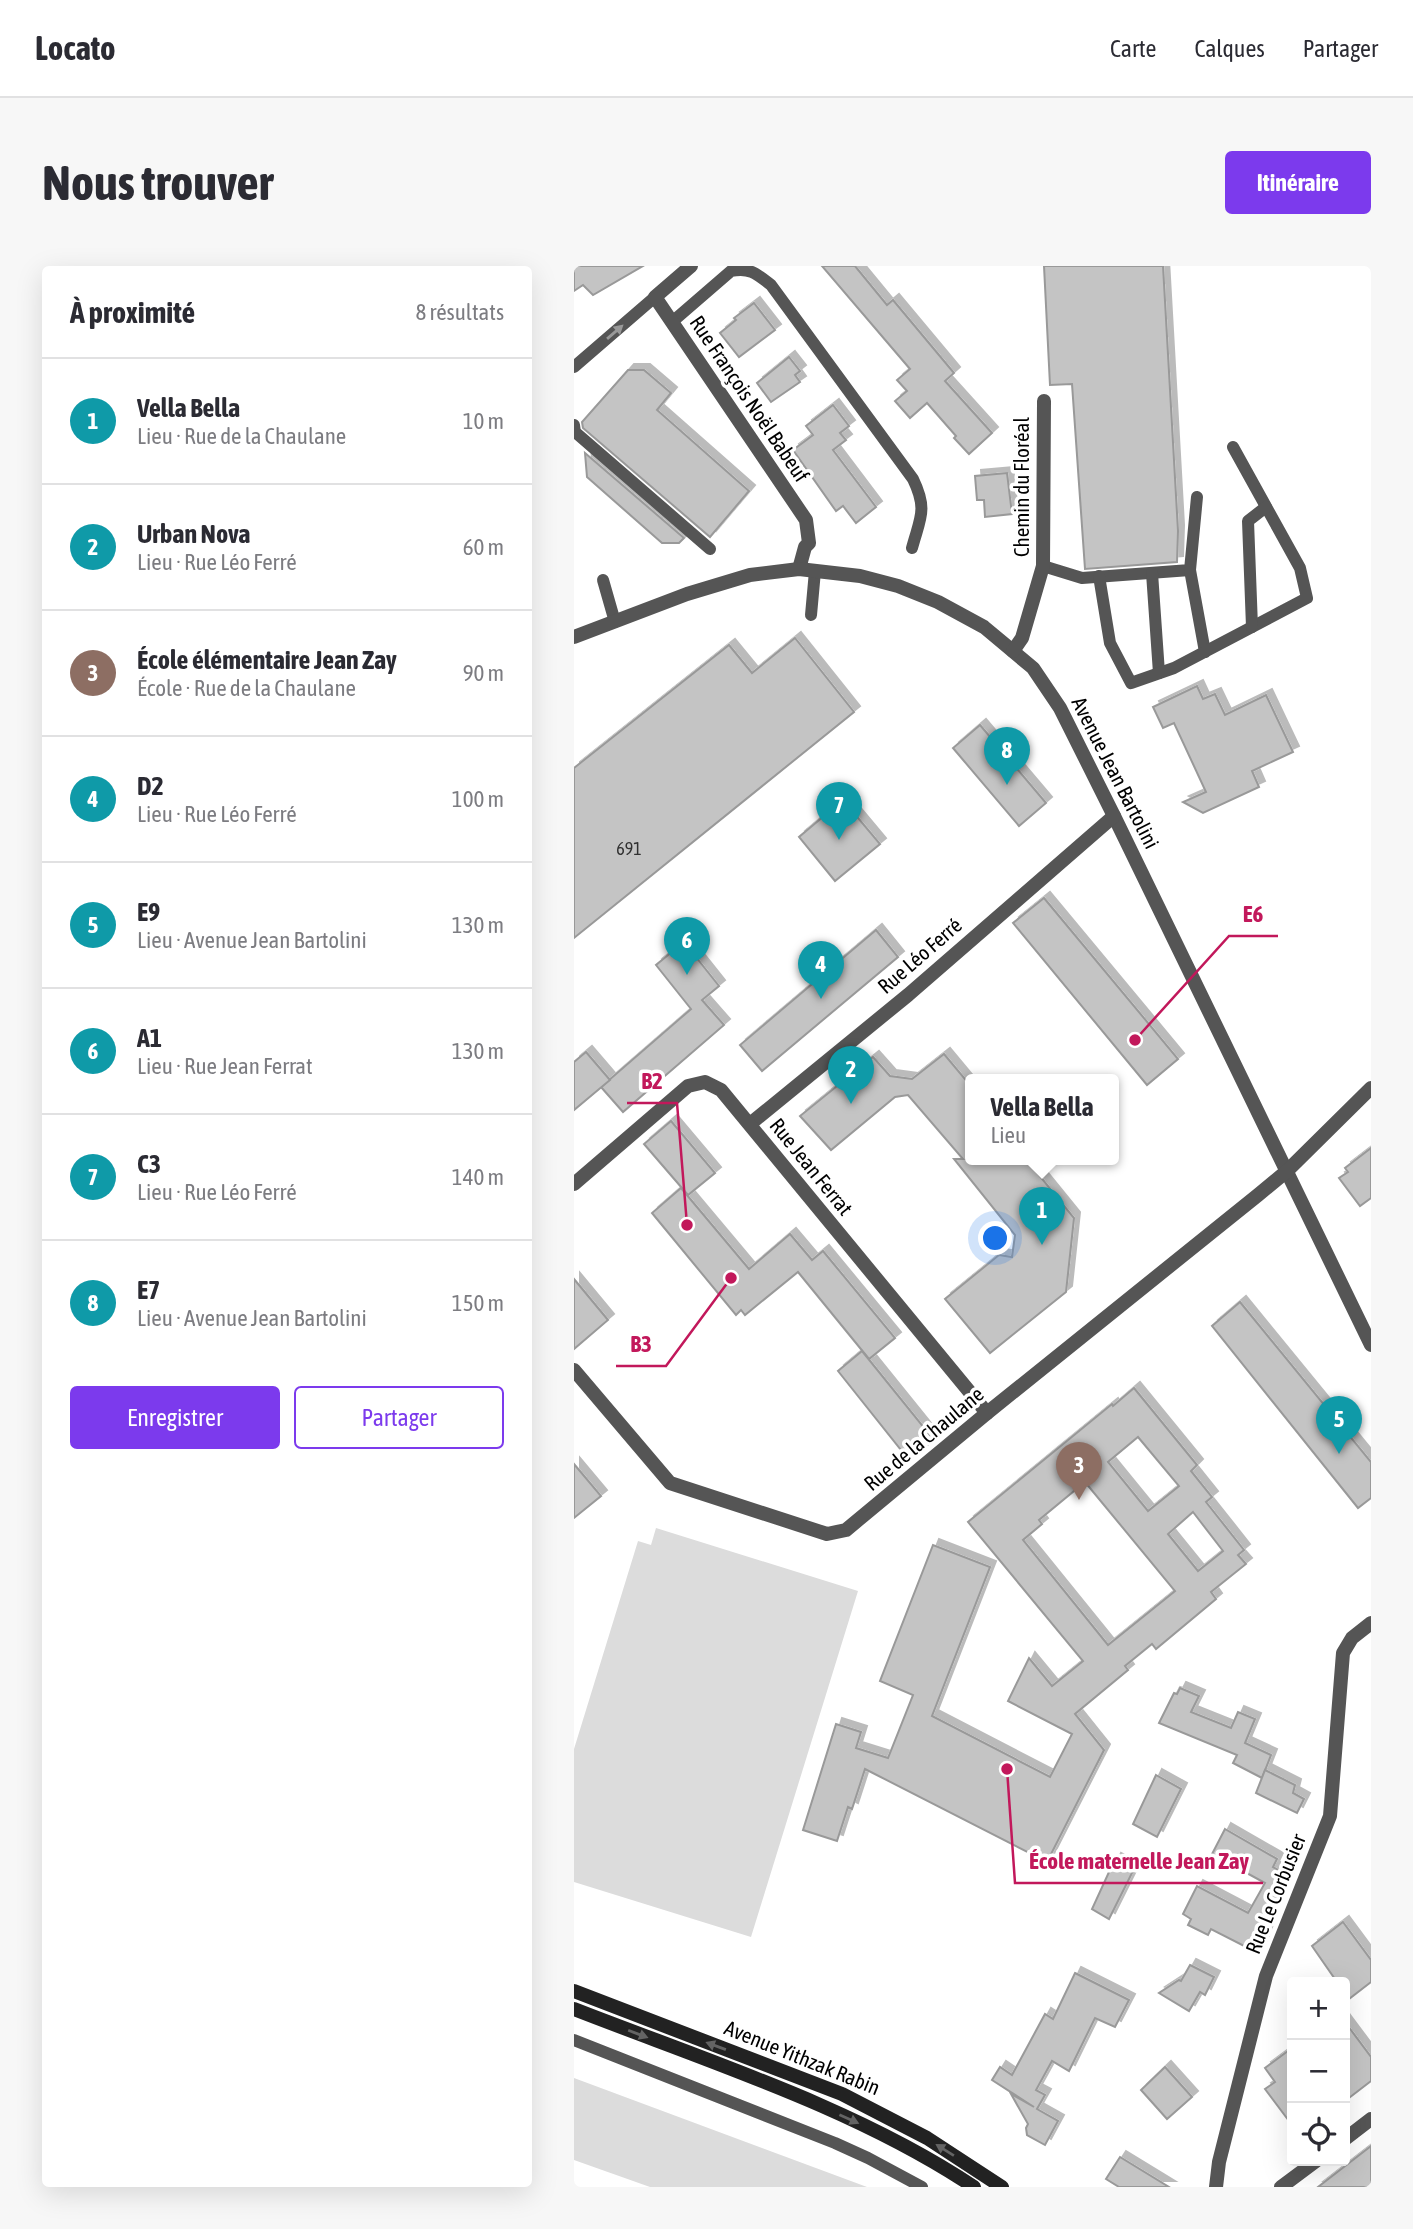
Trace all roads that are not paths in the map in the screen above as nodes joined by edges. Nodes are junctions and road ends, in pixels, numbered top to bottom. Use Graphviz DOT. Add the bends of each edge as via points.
graph roads {
  1 [pos="691,266"];
  2 [pos="655,297"];
  3 [pos="672,322"];
  4 [pos="574,367"];
  5 [pos="1044,401"];
  6 [pos="574,425"];
  7 [pos="1233,447"];
  8 [pos="1197,497"];
  9 [pos="1266,507"];
  10 [pos="912,548"];
  11 [pos="710,549"];
  12 [pos="1043,566"];
  13 [pos="799,569"];
  14 [pos="1190,570"];
  15 [pos="814,571"];
  16 [pos="1152,573"];
  17 [pos="1099,576"];
  18 [pos="603,580"];
  19 [pos="811,615"];
  20 [pos="615,622"];
  21 [pos="1252,627"];
  22 [pos="574,637"];
  23 [pos="1013,651"];
  24 [pos="1205,652"];
  25 [pos="1159,673"];
  26 [pos="1114,816"];
  27 [pos="1371,1088"];
  28 [pos="750,1125"];
  29 [pos="1287,1171"];
  30 [pos="574,1184"];
  31 [pos="1371,1345"];
  32 [pos="574,1370"];
  33 [pos="988,1413"];
  34 [pos="1371,1623"];
  35 [pos="574,1992"];
  36 [pos="574,2010"];
  37 [pos="574,2040"];
  38 [pos="1371,2119"];
  39 [pos="1350,2135"];
  40 [pos="1309,2166"];
  41 [pos="922,2187"];
  42 [pos="974,2187"];
  43 [pos="1002,2187"];
  44 [pos="1216,2187"];
  45 [pos="1281,2187"];
  1 -- 2 [label="street"];
  2 -- 3 [label="street, Rue François Noël Babeuf"];
  4 -- 2 [label="lane, one-way"];
  3 -- 10 [label="lane" via="731,271 743,268 771,285 913,479 922,498"];
  3 -- 13 [label="street, Rue François Noël Babeuf" via="806,520 809,543"];
  5 -- 12 [label="street, Chemin du Floréal"];
  6 -- 11 [label="lane" via="575,432"];
  7 -- 9 [label="lane"];
  8 -- 14 [label="lane"];
  9 -- 21 [label="lane" via="1248,521"];
  9 -- 21 [label="lane" via="1300,568 1307,598"];
  12 -- 17 [label="lane" via="1082,578"];
  12 -- 23 [label="street, Chemin du Floréal" via="1022,638"];
  13 -- 15 [label="street, Avenue Jean Bartolini"];
  13 -- 20 [label="street, Avenue Jean Bartolini" via="750,575"];
  14 -- 16 [label="lane"];
  14 -- 24 [label="lane"];
  15 -- 19 [label="lane"];
  15 -- 23 [label="street, Avenue Jean Bartolini" via="860,576 928,598 985,627"];
  16 -- 17 [label="lane"];
  16 -- 25 [label="lane"];
  17 -- 25 [label="lane" via="1110,643 1131,683"];
  18 -- 20 [label="lane"];
  20 -- 22 [label="street, Avenue Jean Bartolini"];
  21 -- 24 [label="lane"];
  23 -- 26 [label="street, Avenue Jean Bartolini" via="1033,668 1060,708"];
  24 -- 25 [label="lane"];
  26 -- 28 [label="street, Rue Léo Ferré"];
  26 -- 29 [label="street, Avenue Jean Bartolini"];
  27 -- 29 [label="street, Rue de la Chaulane"];
  28 -- 30 [label="street, Rue Jean Ferrat" via="721,1090 705,1082 688,1086"];
  28 -- 33 [label="street, Rue Jean Ferrat"];
  29 -- 31 [label="street, Avenue Jean Bartolini"];
  29 -- 33 [label="street, Rue de la Chaulane"];
  32 -- 33 [label="street, Rue de la Chaulane" via="670,1483 827,1534 846,1530"];
  34 -- 44 [label="street, Rue Le Corbusier" via="1352,1638 1343,1653 1330,1816 1266,1976"];
  43 -- 35 [label="main road, Avenue Yithzak Rabin, one-way" via="927,2138 842,2094"];
  36 -- 42 [label="main road, Avenue Yithzak Rabin, one-way" via="794,2095 912,2148"];
  37 -- 41 [label="lane" via="835,2143"];
  38 -- 39 [label="street"];
  40 -- 45 [label="street"];
}
